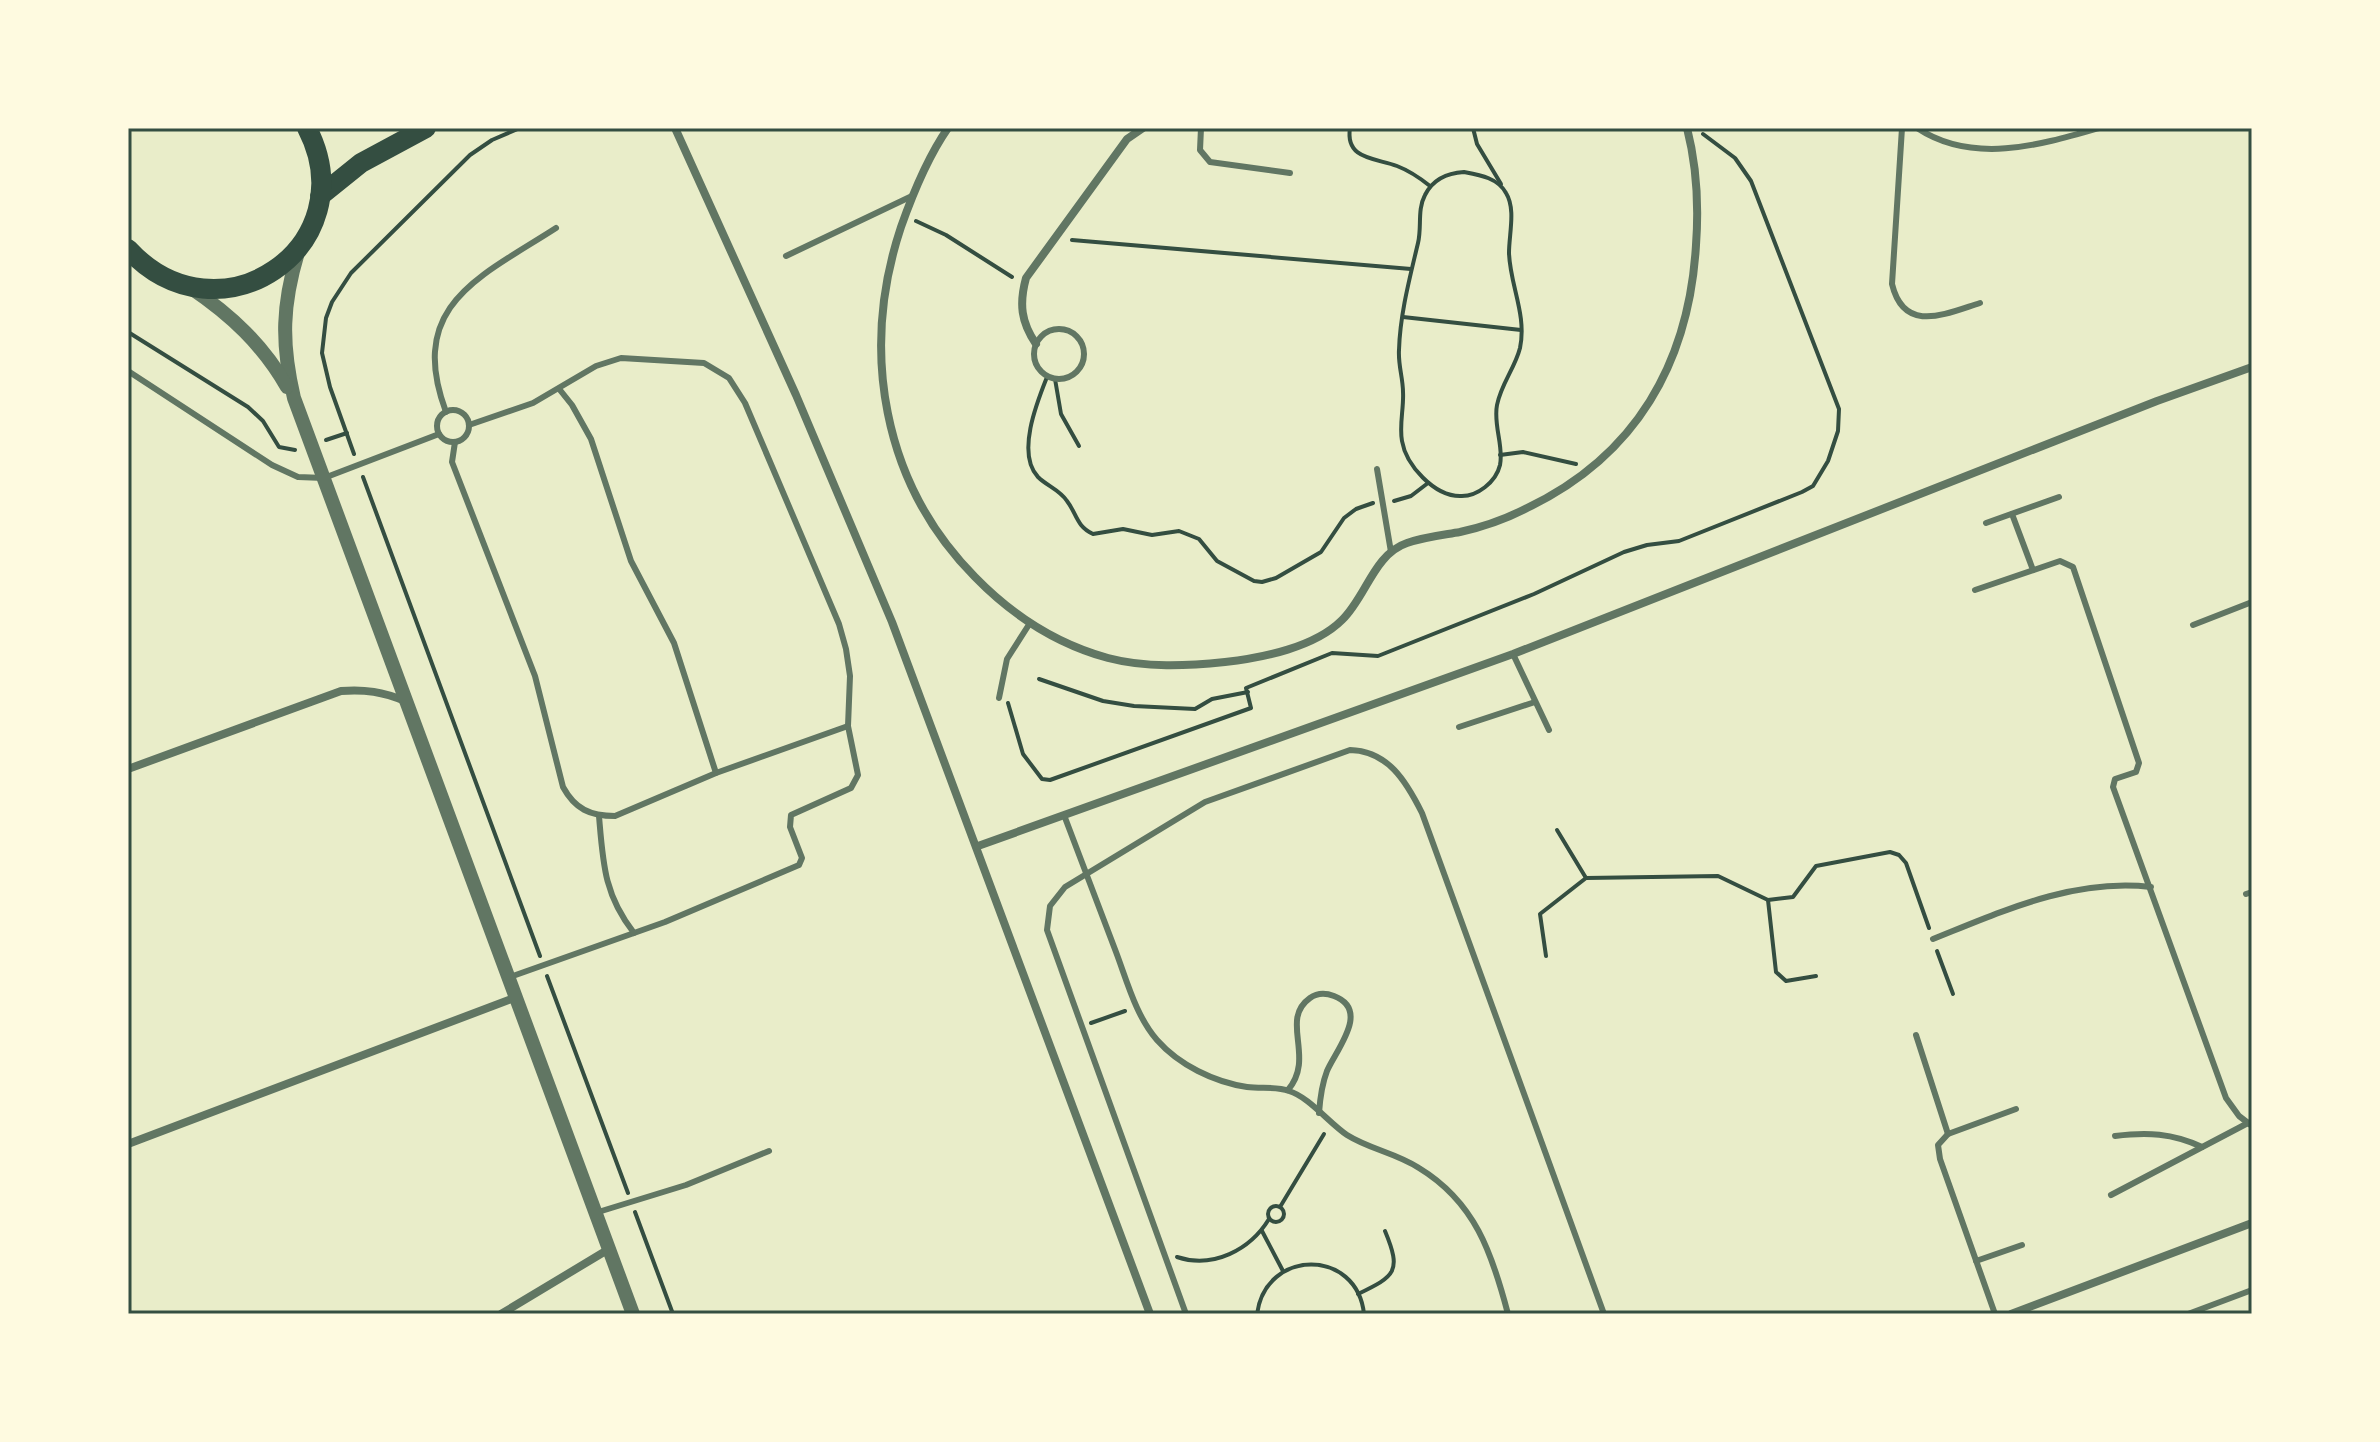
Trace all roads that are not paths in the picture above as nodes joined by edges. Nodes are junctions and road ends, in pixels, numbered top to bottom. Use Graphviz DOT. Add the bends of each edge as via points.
graph roads {
  1 [pos="307,128"];
  2 [pos="426,128"];
  3 [pos="675,128"];
  4 [pos="948,128"];
  5 [pos="1143,128"];
  6 [pos="1201,128"];
  7 [pos="1687,128"];
  8 [pos="1902,128"];
  9 [pos="1917,128"];
  10 [pos="2099,128"];
  11 [pos="1290,173"];
  12 [pos="320,196"];
  13 [pos="912,196"];
  14 [pos="556,228"];
  15 [pos="301,245"];
  16 [pos="786,256"];
  17 [pos="133,258"];
  18 [pos="191,288"];
  19 [pos="1980,303"];
  20 [pos="1036,344"];
  21 [pos="2252,367"];
  22 [pos="128,371"];
  23 [pos="560,390"];
  24 [pos="294,398"];
  25 [pos="446,412"];
  26 [pos="469,425"];
  27 [pos="439,434"];
  28 [pos="455,442"];
  29 [pos="1377,469"];
  30 [pos="324,478"];
  31 [pos="2059,497"];
  32 [pos="2012,514"];
  33 [pos="1986,523"];
  34 [pos="1391,552"];
  35 [pos="2033,570"];
  36 [pos="1975,590"];
  37 [pos="2252,602"];
  38 [pos="1030,623"];
  39 [pos="2193,625"];
  40 [pos="1513,654"];
  41 [pos="405,701"];
  42 [pos="999,701"];
  43 [pos="1535,702"];
  44 [pos="848,726"];
  45 [pos="1459,727"];
  46 [pos="1549,730"];
  47 [pos="128,769"];
  48 [pos="716,773"];
  49 [pos="1064,815"];
  50 [pos="599,816"];
  51 [pos="978,846"];
  52 [pos="1087,874"];
  53 [pos="2151,887"];
  54 [pos="634,933"];
  55 [pos="1933,939"];
  56 [pos="507,978"];
  57 [pos="514,998"];
  58 [pos="1916,1035"];
  59 [pos="1288,1090"];
  60 [pos="2016,1109"];
  61 [pos="1319,1113"];
  62 [pos="2250,1124"];
  63 [pos="1948,1134"];
  64 [pos="2115,1136"];
  65 [pos="128,1144"];
  66 [pos="2202,1147"];
  67 [pos="769,1151"];
  68 [pos="2111,1195"];
  69 [pos="595,1213"];
  70 [pos="2252,1223"];
  71 [pos="2022,1245"];
  72 [pos="609,1249"];
  73 [pos="1976,1261"];
  74 [pos="2252,1290"];
  75 [pos="501,1314"];
  76 [pos="633,1314"];
  77 [pos="1150,1314"];
  78 [pos="1186,1314"];
  79 [pos="1508,1314"];
  80 [pos="1604,1314"];
  81 [pos="1995,1314"];
  82 [pos="2011,1314"];
  83 [pos="2188,1314"];
  1 -- 12 [label="main road" via="321,169"];
  2 -- 12 [label="main road" via="361,163"];
  3 -- 51 [label="street" via="845,508"];
  4 -- 13 [label="street"];
  5 -- 20 [label="street" via="1127,139 1024,285 1021,312"];
  6 -- 11 [label="lane" via="1200,150 1210,162"];
  7 -- 34 [label="street" via="1696,162 1698,213 1689,312 1650,403 1619,442 1555,493 1466,530 1410,542"];
  8 -- 19 [label="lane" via="1895,295 1921,317"];
  9 -- 10 [label="lane" via="1958,147 1990,151"];
  12 -- 15 [label="main road"];
  13 -- 16 [label="lane"];
  13 -- 38 [label="street" via="890,260 882,305 884,397 894,442 911,485 960,562"];
  14 -- 25 [label="lane" via="477,278 451,305 435,345 434,368"];
  15 -- 18 [label="main road" via="279,268 252,283 222,290"];
  15 -- 24 [label="street" via="284,321 285,360"];
  17 -- 18 [label="main road"];
  18 -- 24 [label="street" via="251,335"];
  20 -- 20 [label="lane" via="1046,333 1060,329 1074,334 1083,346 1081,368 1069,378 1051,378 1037,366"];
  21 -- 40 [label="street"];
  22 -- 30 [label="lane" via="272,465 298,477"];
  23 -- 26 [label="lane"];
  23 -- 44 [label="lane" via="596,366 621,358 704,363 729,378 745,403 839,624 850,676"];
  23 -- 48 [label="lane" via="591,439 631,561 674,643"];
  24 -- 30 [label="street"];
  25 -- 26 [label="lane" via="458,411"];
  25 -- 27 [label="lane" via="438,422"];
  26 -- 28 [label="lane" via="465,437"];
  27 -- 28 [label="lane"];
  27 -- 30 [label="lane"];
  28 -- 50 [label="lane" via="452,462 535,676 563,787 583,811"];
  29 -- 34 [label="lane"];
  30 -- 41 [label="street"];
  31 -- 32 [label="lane"];
  32 -- 33 [label="lane"];
  32 -- 35 [label="lane"];
  34 -- 38 [label="street" via="1342,621 1320,636 1231,661 1154,665 1110,659"];
  35 -- 36 [label="lane"];
  35 -- 53 [label="lane" via="2060,561 2075,572 2139,763 2136,772 2112,785"];
  37 -- 39 [label="lane"];
  38 -- 42 [label="lane" via="1007,659"];
  40 -- 43 [label="lane"];
  40 -- 49 [label="street"];
  41 -- 47 [label="street" via="374,691 341,691"];
  41 -- 56 [label="street"];
  43 -- 45 [label="lane"];
  43 -- 46 [label="lane"];
  44 -- 48 [label="lane"];
  44 -- 54 [label="lane" via="856,782 791,815 801,863"];
  48 -- 50 [label="lane" via="615,816"];
  49 -- 51 [label="street"];
  49 -- 52 [label="lane"];
  50 -- 54 [label="lane" via="611,897"];
  51 -- 77 [label="street"];
  52 -- 59 [label="lane" via="1137,1007 1156,1039 1198,1071 1246,1087"];
  52 -- 78 [label="lane" via="1056,895 1047,930"];
  52 -- 80 [label="lane" via="1205,802 1335,754 1365,750 1390,765 1422,813"];
  53 -- 55 [label="lane" via="2112,884 2071,890"];
  53 -- 62 [label="lane" via="2226,1098"];
  54 -- 56 [label="lane"];
  56 -- 57 [label="street"];
  57 -- 65 [label="street"];
  57 -- 69 [label="street"];
  58 -- 63 [label="lane"];
  59 -- 61 [label="lane"];
  59 -- 61 [label="lane" via="1301,1064 1296,1031 1301,1008 1319,994 1341,999 1349,1009 1349,1031 1323,1083"];
  60 -- 63 [label="lane"];
  61 -- 79 [label="lane" via="1367,1146 1419,1167 1446,1188 1486,1242"];
  62 -- 66 [label="lane"];
  63 -- 73 [label="lane" via="1938,1152"];
  64 -- 66 [label="lane" via="2165,1134"];
  66 -- 68 [label="lane"];
  67 -- 69 [label="lane" via="686,1185"];
  69 -- 72 [label="street"];
  70 -- 82 [label="street"];
  71 -- 73 [label="lane"];
  72 -- 75 [label="street"];
  72 -- 76 [label="street"];
  73 -- 81 [label="lane"];
  74 -- 83 [label="lane"];
}
